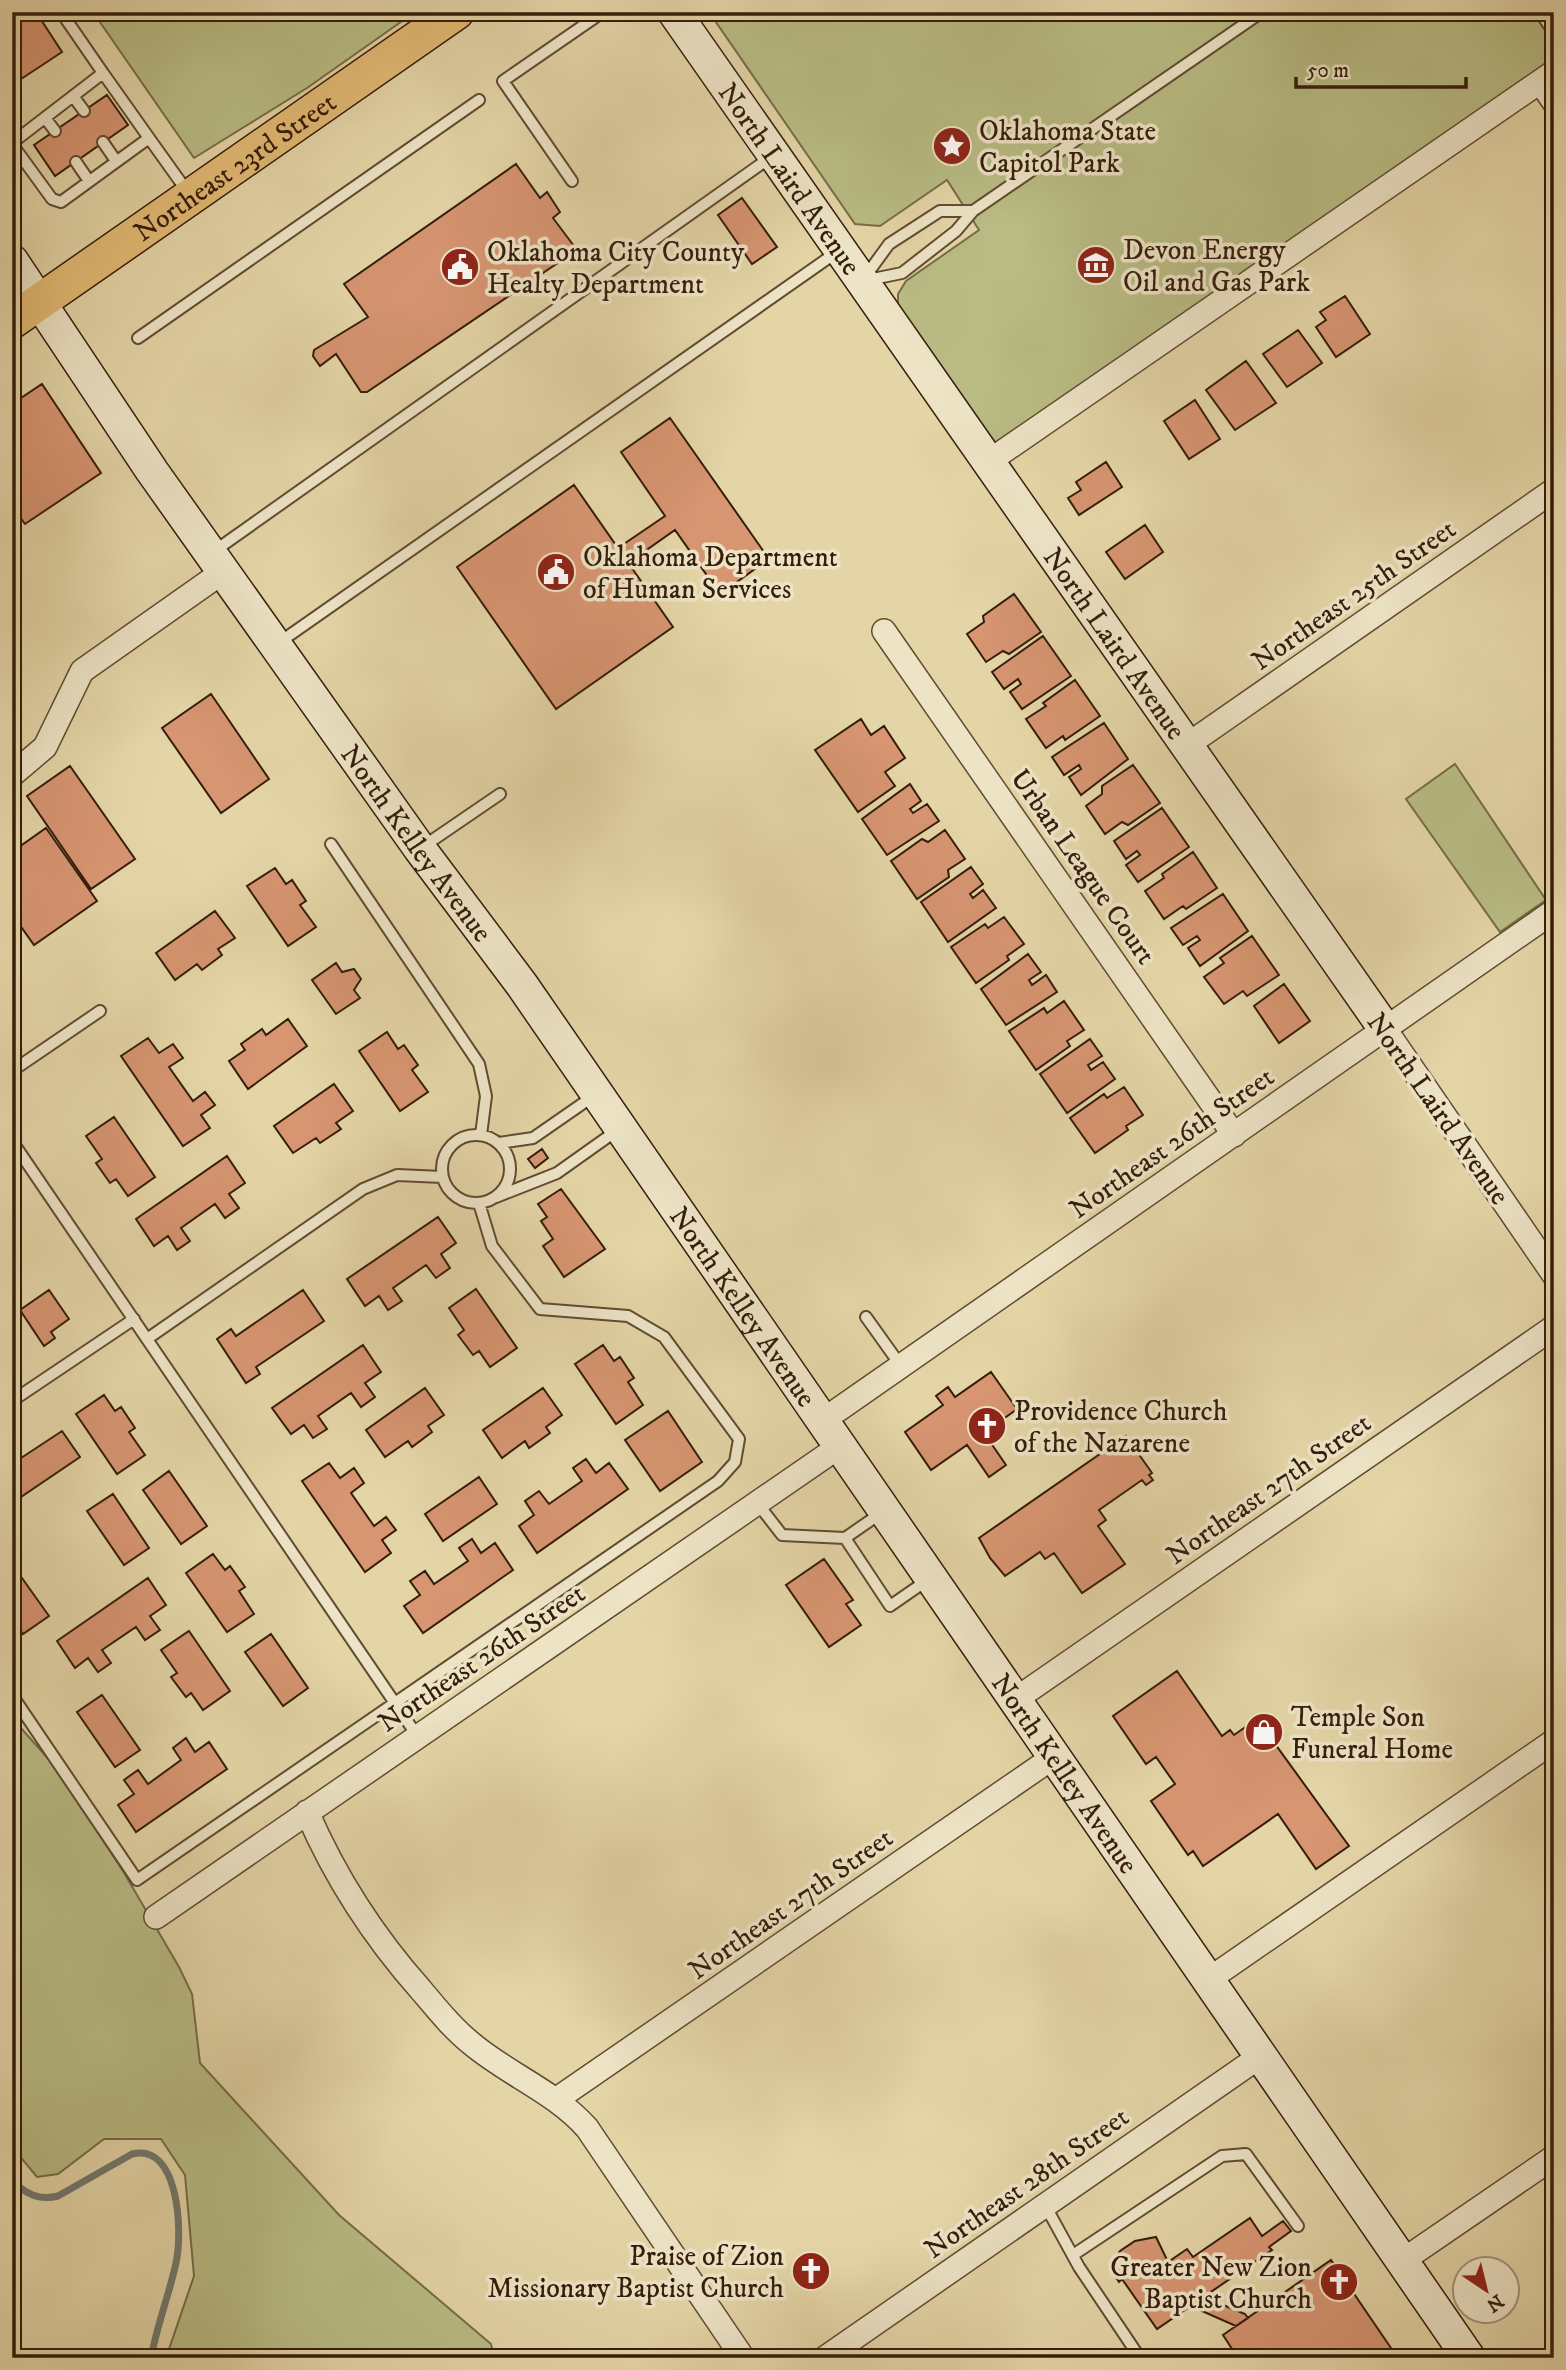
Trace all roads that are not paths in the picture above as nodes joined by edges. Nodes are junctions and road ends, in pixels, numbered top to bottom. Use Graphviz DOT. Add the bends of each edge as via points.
graph roads {
  1 [pos="61,12"];
  2 [pos="456,12"];
  3 [pos="603,12"];
  4 [pos="674,12"];
  5 [pos="1262,12"];
  6 [pos="1540,12"];
  7 [pos="1554,33"];
  8 [pos="103,73"];
  9 [pos="1547,77"];
  10 [pos="73,96"];
  11 [pos="479,100"];
  12 [pos="1554,102"];
  13 [pos="84,111"];
  14 [pos="45,118"];
  15 [pos="55,131"];
  16 [pos="149,138"];
  17 [pos="103,142"];
  18 [pos="12,144"];
  19 [pos="773,155"];
  20 [pos="116,161"];
  21 [pos="76,162"];
  22 [pos="89,181"];
  23 [pos="572,181"];
  24 [pos="190,197"];
  25 [pos="972,211"];
  26 [pos="839,250"];
  27 [pos="12,261"];
  28 [pos="862,282"];
  29 [pos="25,312"];
  30 [pos="138,338"];
  31 [pos="988,462"];
  32 [pos="1554,490"];
  33 [pos="217,562"];
  34 [pos="884,631"];
  35 [pos="277,644"];
  36 [pos="1186,746"];
  37 [pos="12,775"];
  38 [pos="500,794"];
  39 [pos="331,844"];
  40 [pos="420,849"];
  41 [pos="1554,911"];
  42 [pos="100,1011"];
  43 [pos="1385,1029"];
  44 [pos="12,1071"];
  45 [pos="598,1094"];
  46 [pos="621,1128"];
  47 [pos="481,1135"];
  48 [pos="1234,1135"];
  49 [pos="12,1141"];
  50 [pos="499,1143"];
  51 [pos="442,1177"];
  52 [pos="494,1198"];
  53 [pos="479,1203"];
  54 [pos="1554,1275"];
  55 [pos="866,1317"];
  56 [pos="134,1319"];
  57 [pos="1554,1326"];
  58 [pos="147,1339"];
  59 [pos="901,1366"];
  60 [pos="12,1401"];
  61 [pos="822,1421"];
  62 [pos="840,1446"];
  63 [pos="758,1503"];
  64 [pos="885,1510"];
  65 [pos="845,1538"];
  66 [pos="932,1578"];
  67 [pos="12,1695"];
  68 [pos="1016,1699"];
  69 [pos="394,1701"];
  70 [pos="418,1737"];
  71 [pos="1554,1741"];
  72 [pos="1055,1756"];
  73 [pos="307,1812"];
  74 [pos="156,1917"];
  75 [pos="1208,1980"];
  76 [pos="1262,2055"];
  77 [pos="557,2099"];
  78 [pos="1554,2157"];
  79 [pos="1045,2205"];
  80 [pos="1298,2227"];
  81 [pos="1073,2255"];
  82 [pos="1402,2261"];
  83 [pos="743,2358"];
  84 [pos="825,2358"];
  85 [pos="1140,2358"];
  86 [pos="1469,2358"];
  1 -- 8 [label="lane"];
  2 -- 24 [label="main road, Northeast 23rd Street"];
  3 -- 23 [label="lane" via="503,81"];
  4 -- 19 [label="main road, North Laird Avenue"];
  5 -- 25 [label="lane"];
  6 -- 7 [label="lane"];
  8 -- 10 [label="lane"];
  8 -- 16 [label="lane"];
  9 -- 12 [label="street"];
  9 -- 31 [label="street"];
  10 -- 13 [label="lane"];
  10 -- 14 [label="lane"];
  11 -- 30 [label="lane"];
  14 -- 15 [label="lane"];
  14 -- 18 [label="lane"];
  16 -- 20 [label="lane"];
  16 -- 24 [label="lane"];
  17 -- 20 [label="lane"];
  18 -- 22 [label="lane" via="52,199 61,202"];
  19 -- 26 [label="main road, North Laird Avenue"];
  19 -- 33 [label="lane"];
  20 -- 22 [label="lane"];
  21 -- 22 [label="lane"];
  24 -- 29 [label="main road, Northeast 23rd Street"];
  25 -- 28 [label="lane" via="956,231 902,272"];
  25 -- 28 [label="lane" via="940,211 889,244"];
  26 -- 28 [label="main road, North Laird Avenue"];
  26 -- 35 [label="lane"];
  27 -- 29 [label="main road, North Kelley Avenue"];
  28 -- 31 [label="main road, North Laird Avenue"];
  29 -- 33 [label="main road, North Kelley Avenue"];
  31 -- 36 [label="main road, North Laird Avenue"];
  32 -- 36 [label="street, Northeast 25th Street"];
  33 -- 35 [label="main road, North Kelley Avenue"];
  33 -- 37 [label="street" via="82,671 52,737"];
  34 -- 48 [label="street, Urban League Court"];
  35 -- 40 [label="main road, North Kelley Avenue"];
  36 -- 43 [label="main road, North Laird Avenue"];
  38 -- 40 [label="lane"];
  39 -- 47 [label="lane" via="479,1064 486,1096"];
  40 -- 45 [label="main road, North Kelley Avenue"];
  41 -- 43 [label="street, Northeast 26th Street"];
  42 -- 44 [label="lane"];
  43 -- 48 [label="street, Northeast 26th Street"];
  43 -- 54 [label="street, North Laird Avenue"];
  45 -- 46 [label="main road, North Kelley Avenue"];
  45 -- 50 [label="lane" via="533,1138"];
  46 -- 52 [label="lane" via="557,1173"];
  46 -- 61 [label="main road, North Kelley Avenue"];
  47 -- 50 [label="lane"];
  47 -- 51 [label="lane" via="451,1145 444,1155"];
  48 -- 59 [label="street, Northeast 26th Street"];
  49 -- 56 [label="lane"];
  50 -- 52 [label="lane" via="510,1172"];
  51 -- 53 [label="lane" via="453,1195"];
  51 -- 58 [label="lane" via="397,1175 363,1189"];
  52 -- 53 [label="lane"];
  53 -- 69 [label="lane" via="492,1246 540,1309 628,1316 664,1337 739,1439 735,1462 718,1481"];
  55 -- 59 [label="lane"];
  56 -- 58 [label="lane"];
  56 -- 60 [label="lane"];
  57 -- 68 [label="street, Northeast 27th Street"];
  58 -- 69 [label="lane"];
  59 -- 61 [label="street, Northeast 26th Street"];
  61 -- 62 [label="main road, North Kelley Avenue"];
  62 -- 63 [label="street, Northeast 26th Street"];
  62 -- 64 [label="main road, North Kelley Avenue"];
  63 -- 65 [label="lane" via="782,1535"];
  63 -- 70 [label="street, Northeast 26th Street"];
  64 -- 65 [label="lane"];
  64 -- 66 [label="main road, North Kelley Avenue"];
  65 -- 66 [label="lane" via="890,1606"];
  66 -- 68 [label="main road, North Kelley Avenue"];
  67 -- 69 [label="lane" via="137,1880"];
  68 -- 72 [label="main road, North Kelley Avenue"];
  69 -- 70 [label="lane"];
  70 -- 73 [label="street, Northeast 26th Street"];
  71 -- 75 [label="street"];
  72 -- 75 [label="main road, North Kelley Avenue"];
  72 -- 77 [label="street, Northeast 27th Street"];
  73 -- 74 [label="street, Northeast 26th Street"];
  73 -- 77 [label="street" via="358,1912 431,2002 468,2042 500,2067"];
  75 -- 76 [label="main road, North Kelley Avenue"];
  76 -- 79 [label="street, Northeast 28th Street"];
  76 -- 82 [label="main road, North Kelley Avenue"];
  77 -- 83 [label="street" via="600,2147"];
  78 -- 82 [label="street"];
  79 -- 81 [label="lane"];
  79 -- 84 [label="street, Northeast 28th Street"];
  80 -- 81 [label="lane" via="1246,2154 1222,2156"];
  81 -- 85 [label="lane"];
  82 -- 86 [label="main road, North Kelley Avenue"];
}
